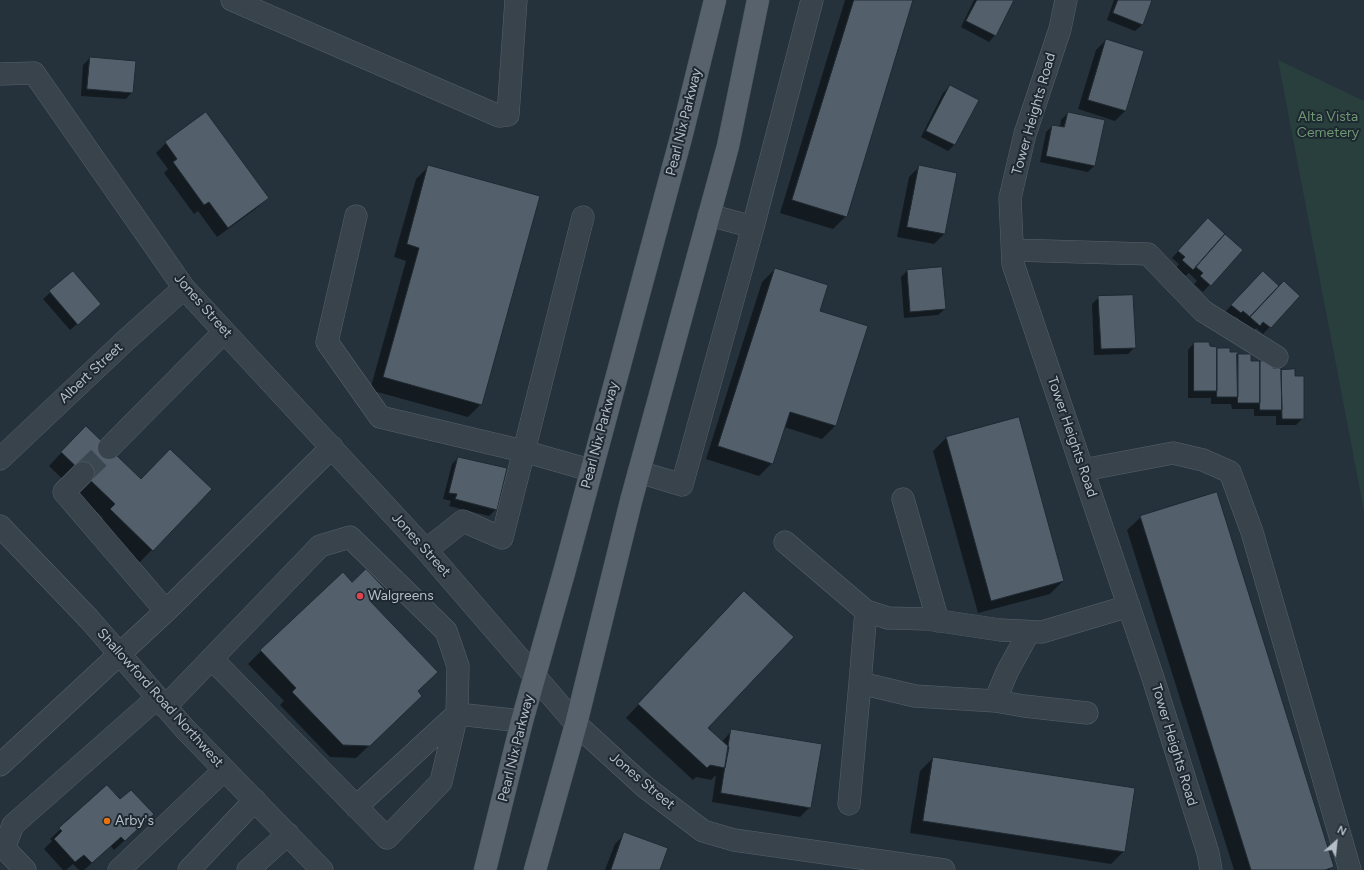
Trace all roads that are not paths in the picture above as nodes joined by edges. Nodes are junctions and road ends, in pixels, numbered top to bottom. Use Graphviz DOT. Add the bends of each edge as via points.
graph roads {
  1 [pos="232,0"];
  2 [pos="516,0"];
  3 [pos="715,0"];
  4 [pos="758,0"];
  5 [pos="812,0"];
  6 [pos="1066,0"];
  7 [pos="0,74"];
  8 [pos="709,215"];
  9 [pos="356,216"];
  10 [pos="584,217"];
  11 [pos="753,227"];
  12 [pos="1013,250"];
  13 [pos="184,288"];
  14 [pos="224,332"];
  15 [pos="1277,357"];
  16 [pos="332,447"];
  17 [pos="109,448"];
  18 [pos="523,451"];
  19 [pos="0,459"];
  20 [pos="590,470"];
  21 [pos="1083,470"];
  22 [pos="639,472"];
  23 [pos="83,473"];
  24 [pos="903,499"];
  25 [pos="0,526"];
  26 [pos="785,542"];
  27 [pos="426,550"];
  28 [pos="1129,606"];
  29 [pos="866,611"];
  30 [pos="166,612"];
  31 [pos="938,621"];
  32 [pos="1029,632"];
  33 [pos="120,655"];
  34 [pos="212,659"];
  35 [pos="535,675"];
  36 [pos="860,683"];
  37 [pos="995,700"];
  38 [pos="161,702"];
  39 [pos="1087,713"];
  40 [pos="457,714"];
  41 [pos="522,721"];
  42 [pos="576,724"];
  43 [pos="0,765"];
  44 [pos="224,770"];
  45 [pos="255,800"];
  46 [pos="849,804"];
  47 [pos="356,807"];
  48 [pos="288,834"];
  49 [pos="192,869"];
  50 [pos="25,870"];
  51 [pos="119,870"];
  52 [pos="248,870"];
  53 [pos="322,870"];
  54 [pos="485,870"];
  55 [pos="535,870"];
  56 [pos="944,870"];
  57 [pos="1211,870"];
  58 [pos="1350,870"];
  1 -- 2 [label="street" via="499,116 508,115"];
  3 -- 20 [label="main road, Pearl Nix Parkway" via="682,134"];
  4 -- 8 [label="main road" via="728,146"];
  5 -- 11 [label="street"];
  6 -- 12 [label="street, Tower Heights Road" via="1060,29 1025,134 1010,198"];
  7 -- 13 [label="street, Jones Street" via="34,73"];
  8 -- 11 [label="street"];
  8 -- 22 [label="main road"];
  9 -- 18 [label="street" via="327,342 380,416"];
  10 -- 18 [label="street"];
  11 -- 22 [label="street" via="682,485"];
  12 -- 15 [label="street" via="1148,254 1203,311"];
  12 -- 21 [label="street, Tower Heights Road" via="1013,264"];
  13 -- 14 [label="street, Jones Street"];
  13 -- 19 [label="street, Albert Street"];
  14 -- 16 [label="street, Jones Street"];
  14 -- 17 [label="street"];
  16 -- 27 [label="street, Jones Street"];
  16 -- 30 [label="street"];
  18 -- 20 [label="street"];
  18 -- 27 [label="street" via="502,538 463,522"];
  20 -- 35 [label="main road, Pearl Nix Parkway"];
  21 -- 28 [label="street, Tower Heights Road"];
  21 -- 58 [label="street" via="1173,453 1203,460 1230,472 1252,532"];
  22 -- 42 [label="main road"];
  23 -- 30 [label="street" via="64,492"];
  24 -- 31 [label="street"];
  25 -- 33 [label="street, Shallowford Road Northwest" via="90,619"];
  26 -- 29 [label="street"];
  27 -- 35 [label="street, Jones Street"];
  28 -- 32 [label="street" via="1042,632"];
  28 -- 57 [label="street, Tower Heights Road" via="1208,853"];
  29 -- 31 [label="street" via="888,618"];
  29 -- 36 [label="street"];
  30 -- 33 [label="street"];
  31 -- 32 [label="street"];
  32 -- 37 [label="street"];
  33 -- 38 [label="street, Shallowford Road Northwest"];
  33 -- 43 [label="street"];
  34 -- 38 [label="street"];
  34 -- 40 [label="street" via="320,546 350,537 446,631 458,666"];
  34 -- 47 [label="street"];
  35 -- 41 [label="main road, Pearl Nix Parkway"];
  35 -- 42 [label="street, Jones Street"];
  36 -- 37 [label="street" via="915,696"];
  36 -- 46 [label="street"];
  37 -- 39 [label="street"];
  38 -- 44 [label="street, Shallowford Road Northwest"];
  38 -- 50 [label="street" via="13,824 4,848"];
  40 -- 41 [label="street"];
  40 -- 47 [label="street"];
  40 -- 47 [label="street" via="441,782 387,838"];
  41 -- 54 [label="main road, Pearl Nix Parkway"];
  42 -- 55 [label="main road"];
  42 -- 56 [label="street, Jones Street" via="644,787 704,831 734,840"];
  44 -- 45 [label="street, Shallowford Road Northwest"];
  44 -- 51 [label="street"];
  45 -- 48 [label="street, Shallowford Road Northwest"];
  45 -- 49 [label="street"];
  48 -- 52 [label="street"];
  48 -- 53 [label="street, Shallowford Road Northwest"];
}
